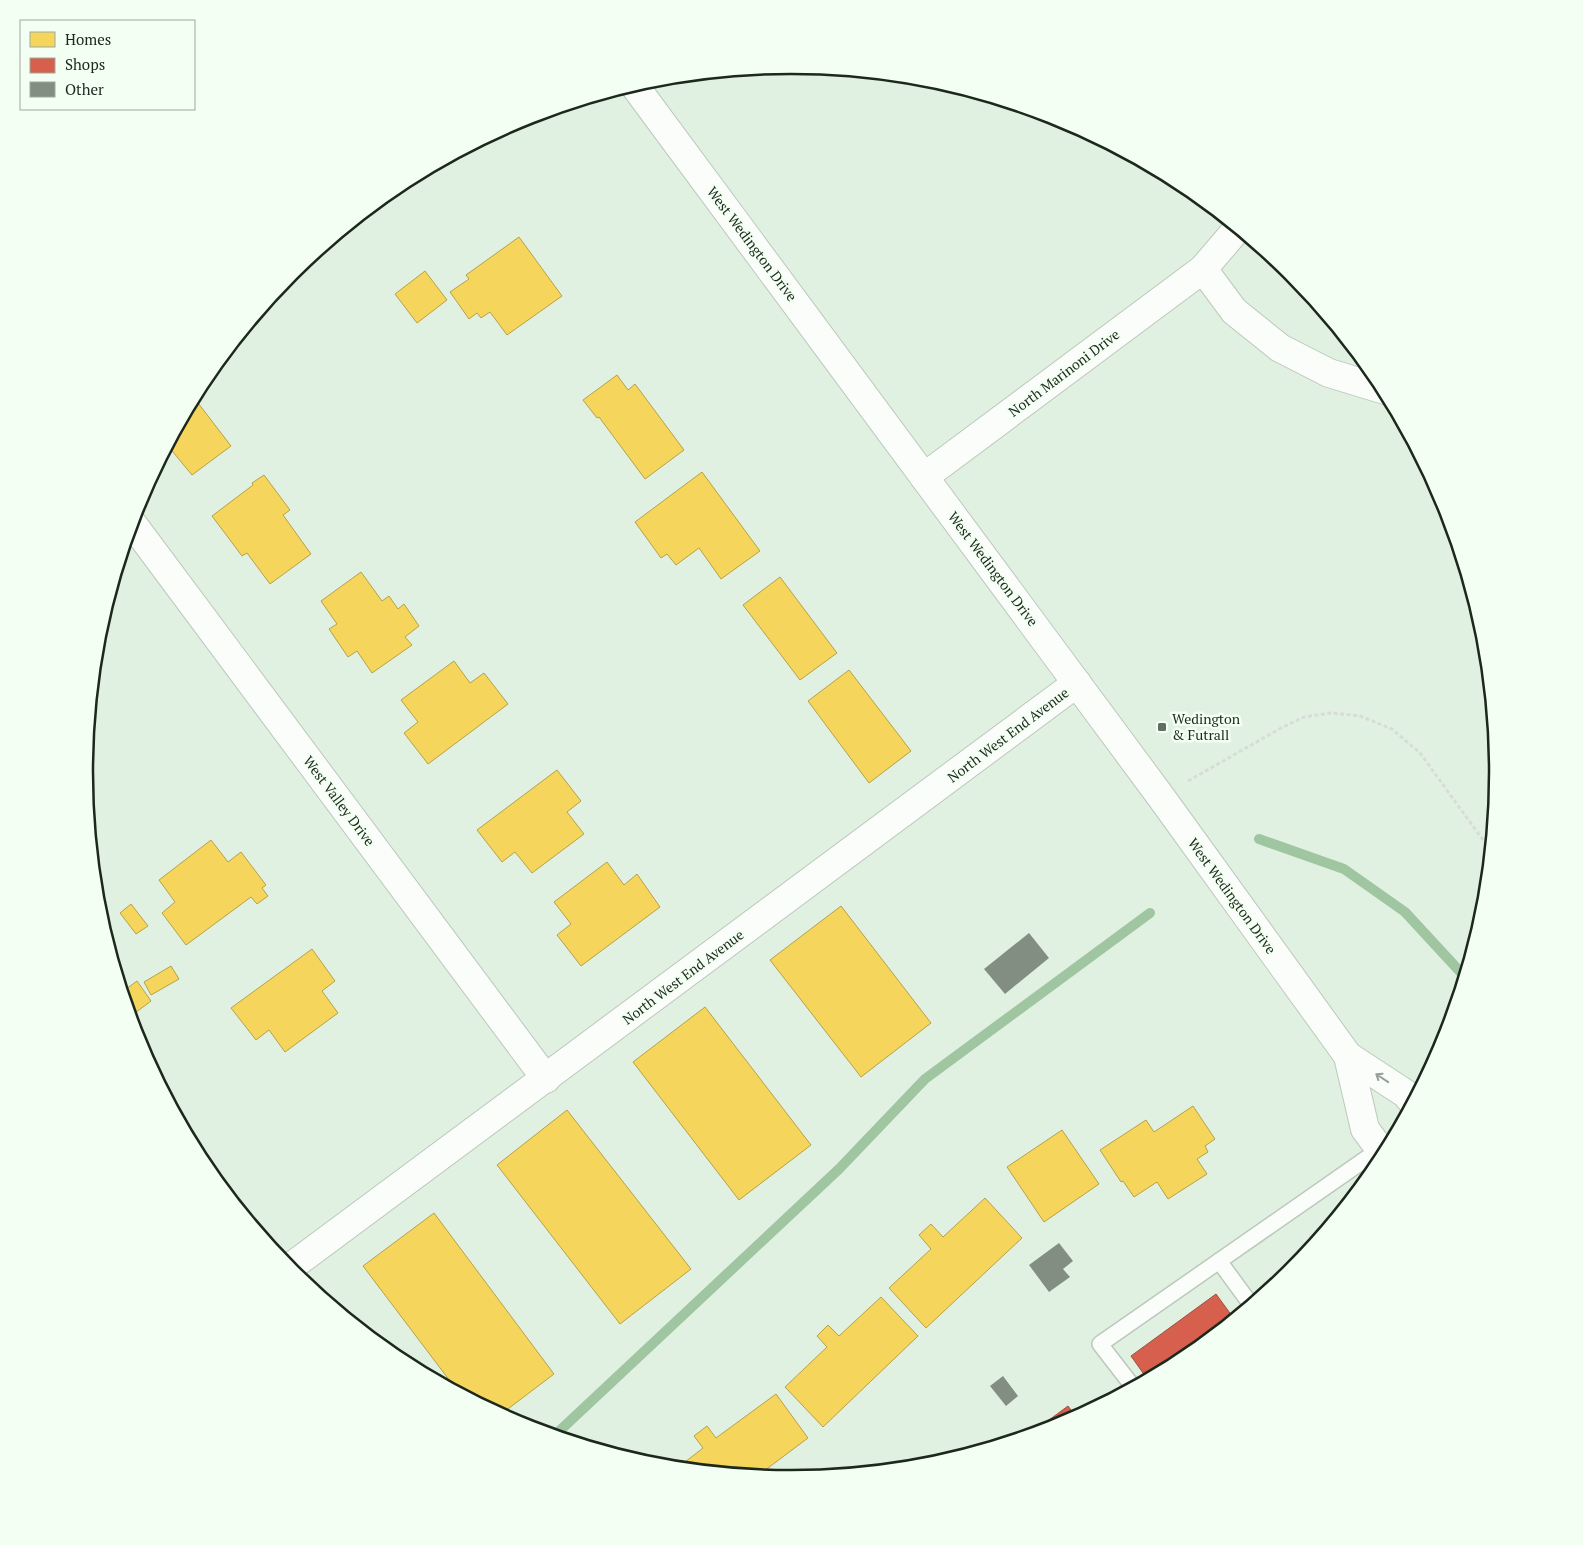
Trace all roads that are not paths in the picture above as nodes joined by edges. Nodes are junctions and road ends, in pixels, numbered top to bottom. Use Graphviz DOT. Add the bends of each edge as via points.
graph roads {
  1 [pos="639,91"];
  2 [pos="1234,232"];
  3 [pos="1203,270"];
  4 [pos="1374,387"];
  5 [pos="924,477"];
  6 [pos="137,530"];
  7 [pos="1077,683"];
  8 [pos="1348,1056"];
  9 [pos="546,1079"];
  10 [pos="1409,1098"];
  11 [pos="1379,1149"];
  12 [pos="1374,1159"];
  13 [pos="1219,1261"];
  14 [pos="294,1264"];
  15 [pos="1248,1301"];
  16 [pos="1131,1384"];
  1 -- 5 [label="street, West Wedington Drive"];
  2 -- 3 [label="street, North Marinoni Drive"];
  3 -- 4 [label="street" via="1234,311 1280,348 1329,373"];
  3 -- 5 [label="street, North Marinoni Drive"];
  5 -- 7 [label="street, West Wedington Drive"];
  6 -- 9 [label="street, West Valley Drive"];
  7 -- 8 [label="street, West Wedington Drive"];
  7 -- 9 [label="street, North West End Avenue"];
  10 -- 8 [label="street, West Wedington Drive, one-way"];
  8 -- 11 [label="street, West Wedington Drive" via="1365,1129"];
  9 -- 14 [label="street, North West End Avenue"];
  12 -- 13 [label="lane"];
  13 -- 15 [label="lane"];
  13 -- 16 [label="lane" via="1100,1344"];
}
